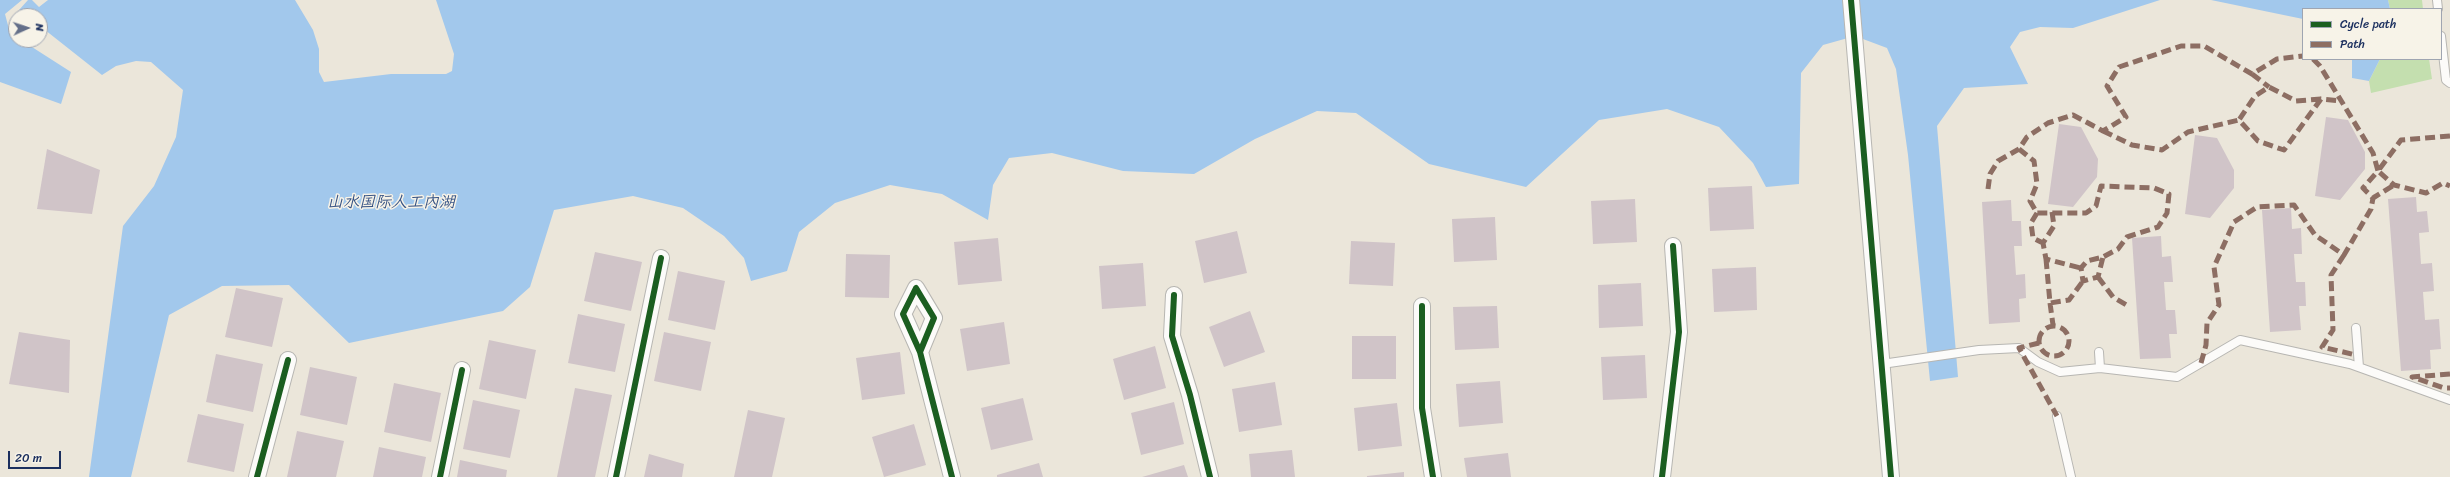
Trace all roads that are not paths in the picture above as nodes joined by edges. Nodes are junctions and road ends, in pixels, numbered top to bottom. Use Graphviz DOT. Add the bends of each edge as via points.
graph roads {
  1 [pos="1851,0"];
  2 [pos="2442,45"];
  3 [pos="2450,83"];
  4 [pos="1673,246"];
  5 [pos="661,258"];
  6 [pos="1174,295"];
  7 [pos="1422,306"];
  8 [pos="2356,328"];
  9 [pos="920,352"];
  10 [pos="2100,352"];
  11 [pos="288,360"];
  12 [pos="1882,364"];
  13 [pos="2359,367"];
  14 [pos="2100,368"];
  15 [pos="462,370"];
  16 [pos="2450,400"];
  17 [pos="2057,416"];
  18 [pos="257,477"];
  19 [pos="440,477"];
  20 [pos="616,477"];
  21 [pos="952,477"];
  22 [pos="1210,477"];
  23 [pos="1433,477"];
  24 [pos="1662,477"];
  25 [pos="1891,477"];
  26 [pos="2071,477"];
  1 -- 12 [label="street"];
  2 -- 3 [label="lane" via="2446,80"];
  4 -- 24 [label="street" via="1679,332"];
  5 -- 20 [label="street"];
  6 -- 22 [label="street" via="1172,336 1190,395"];
  7 -- 23 [label="street" via="1422,408"];
  8 -- 13 [label="lane"];
  9 -- 21 [label="street"];
  10 -- 14 [label="lane"];
  11 -- 18 [label="street"];
  12 -- 14 [label="lane" via="1979,350 2019,348 2038,362 2060,372"];
  12 -- 25 [label="street"];
  13 -- 14 [label="lane" via="2240,340 2177,377"];
  13 -- 16 [label="lane"];
  15 -- 19 [label="street"];
  17 -- 26 [label="lane"];
}
